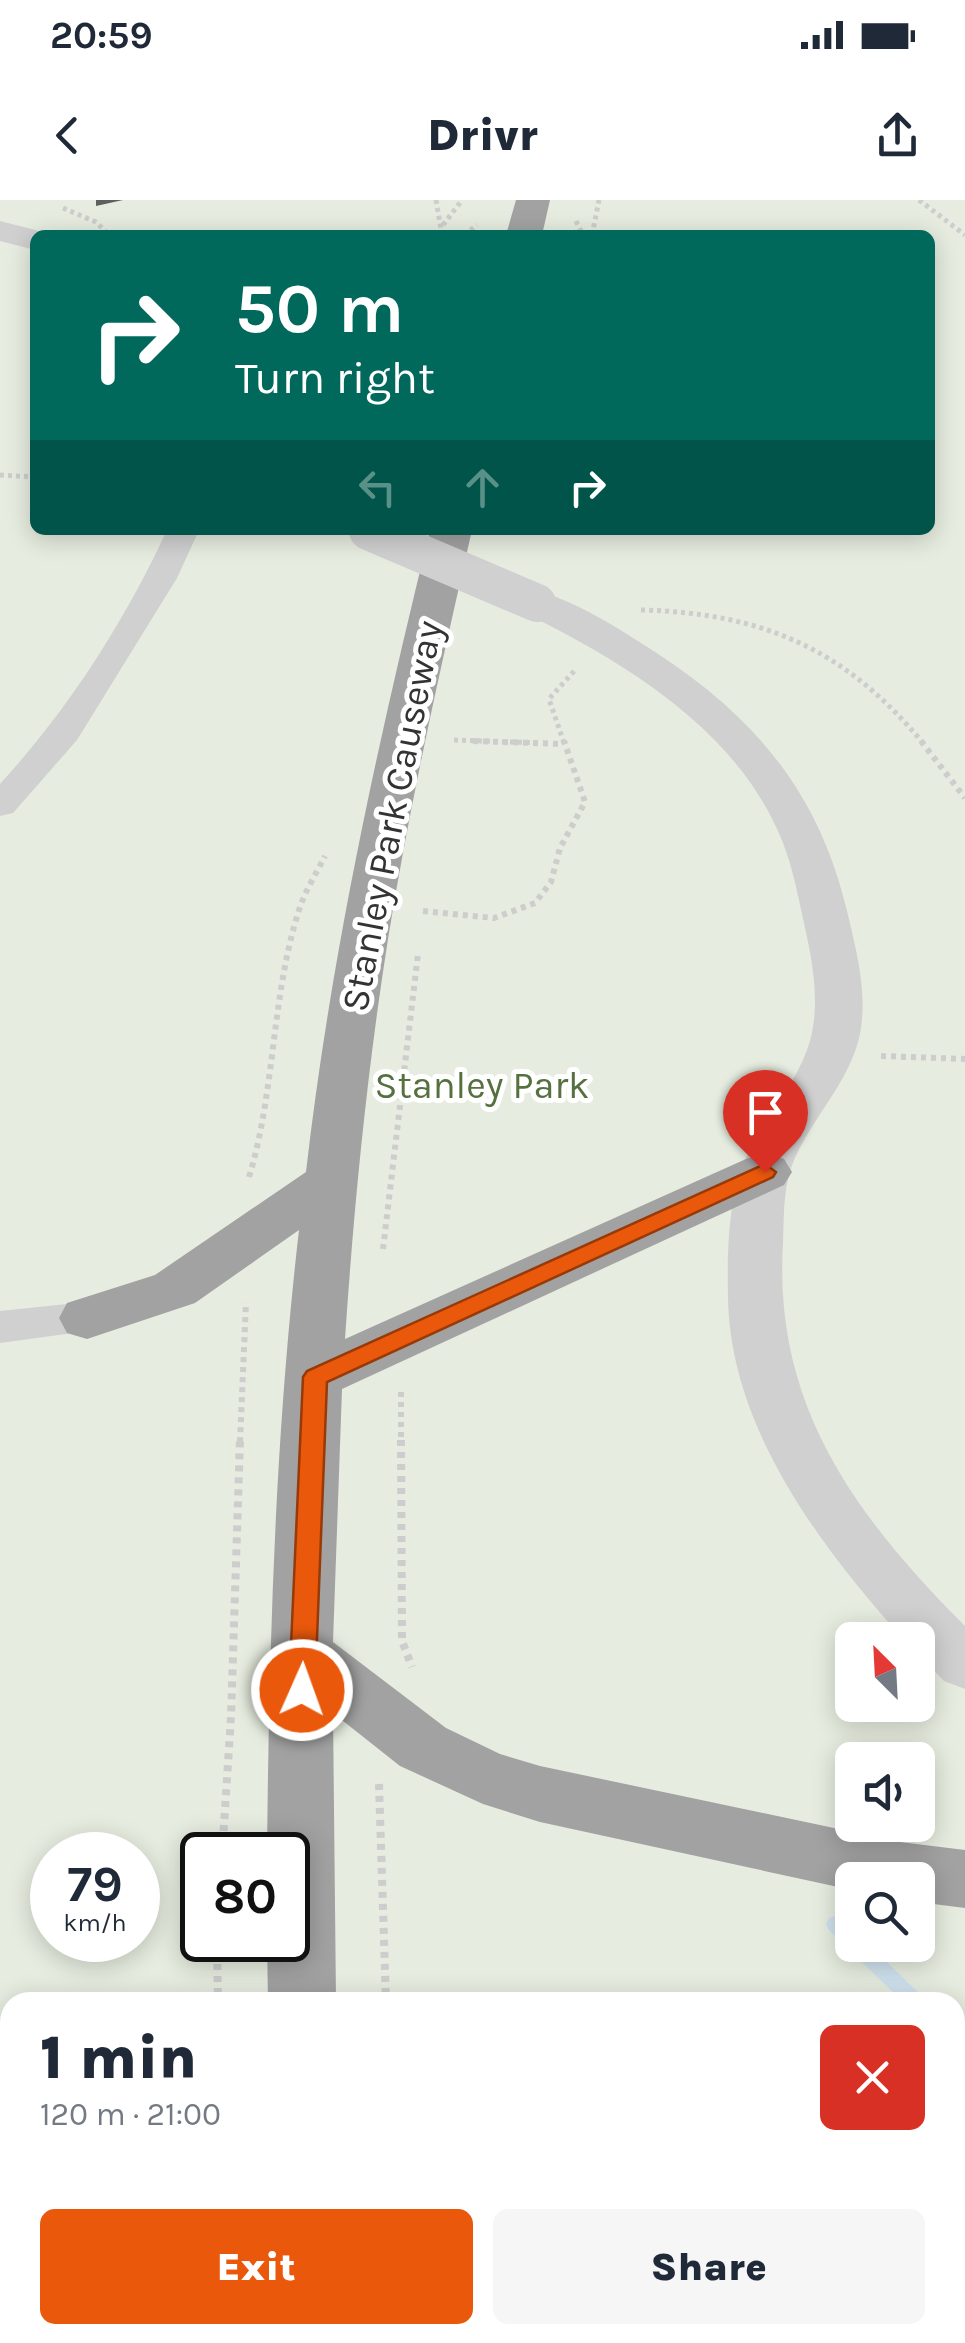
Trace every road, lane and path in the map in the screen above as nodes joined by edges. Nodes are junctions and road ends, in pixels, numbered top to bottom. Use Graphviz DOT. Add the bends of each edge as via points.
graph roads {
  1 [pos="436,200"];
  2 [pos="462,200"];
  3 [pos="532,200"];
  4 [pos="599,200"];
  5 [pos="919,200"];
  6 [pos="62,207"];
  7 [pos="573,214"];
  8 [pos="443,225"];
  9 [pos="103,230"];
  10 [pos="442,230"];
  11 [pos="525,230"];
  12 [pos="581,230"];
  13 [pos="593,230"];
  14 [pos="0,231"];
  15 [pos="965,236"];
  16 [pos="30,239"];
  17 [pos="0,475"];
  18 [pos="30,477"];
  19 [pos="182,535"];
  20 [pos="379,535"];
  21 [pos="449,535"];
  22 [pos="629,630"];
  23 [pos="563,744"];
  24 [pos="450,759"];
  25 [pos="965,798"];
  26 [pos="0,805"];
  27 [pos="330,838"];
  28 [pos="424,899"];
  29 [pos="423,911"];
  30 [pos="420,930"];
  31 [pos="418,950"];
  32 [pos="829,1055"];
  33 [pos="965,1059"];
  34 [pos="765,1172"];
  35 [pos="248,1178"];
  36 [pos="332,1180"];
  37 [pos="382,1264"];
  38 [pos="248,1284"];
  39 [pos="88,1318"];
  40 [pos="0,1328"];
  41 [pos="315,1377"];
  42 [pos="401,1379"];
  43 [pos="303,1654"];
  44 [pos="965,1664"];
  45 [pos="416,1676"];
  46 [pos="379,1778"];
  47 [pos="224,1832"];
  48 [pos="965,1879"];
  49 [pos="217,1962"];
  50 [pos="218,1992"];
  51 [pos="302,1992"];
  52 [pos="386,1992"];
  1 -- 8 [label="path"];
  2 -- 8 [label="path"];
  3 -- 11 [label="highway"];
  4 -- 13 [label="path"];
  5 -- 15 [label="path"];
  6 -- 9 [label="path"];
  7 -- 12 [label="path"];
  8 -- 10 [label="path"];
  14 -- 16 [label="street"];
  17 -- 18 [label="path"];
  19 -- 26 [label="street" via="162,578 60,740"];
  20 -- 22 [label="street, bridge" via="537,603"];
  21 -- 36 [label="highway, Stanley Park Causeway" via="381,837"];
  22 -- 23 [label="path" via="583,662 549,698"];
  22 -- 25 [label="path" via="681,609 749,622 826,655 873,688"];
  22 -- 32 [label="street" via="714,714 794,816 814,862 837,967 837,1029"];
  23 -- 24 [label="path" via="454,736"];
  23 -- 29 [label="path" via="585,802 535,904 494,918"];
  27 -- 35 [label="path" via="301,904"];
  28 -- 29 [label="path"];
  29 -- 30 [label="path"];
  31 -- 37 [label="path"];
  32 -- 33 [label="path"];
  32 -- 34 [label="street"];
  34 -- 41 [label="highway"];
  34 -- 44 [label="street" via="754,1300 778,1402 810,1472 851,1537"];
  36 -- 39 [label="highway" via="174,1289"];
  36 -- 41 [label="highway, Stanley Park Causeway"];
  38 -- 47 [label="path"];
  39 -- 40 [label="street"];
  41 -- 43 [label="highway, Stanley Park Causeway"];
  42 -- 45 [label="path" via="402,1641"];
  43 -- 48 [label="highway" via="423,1746 483,1776 540,1794"];
  43 -- 51 [label="highway, Stanley Park Causeway"];
  46 -- 52 [label="path"];
  49 -- 50 [label="path"];
}
